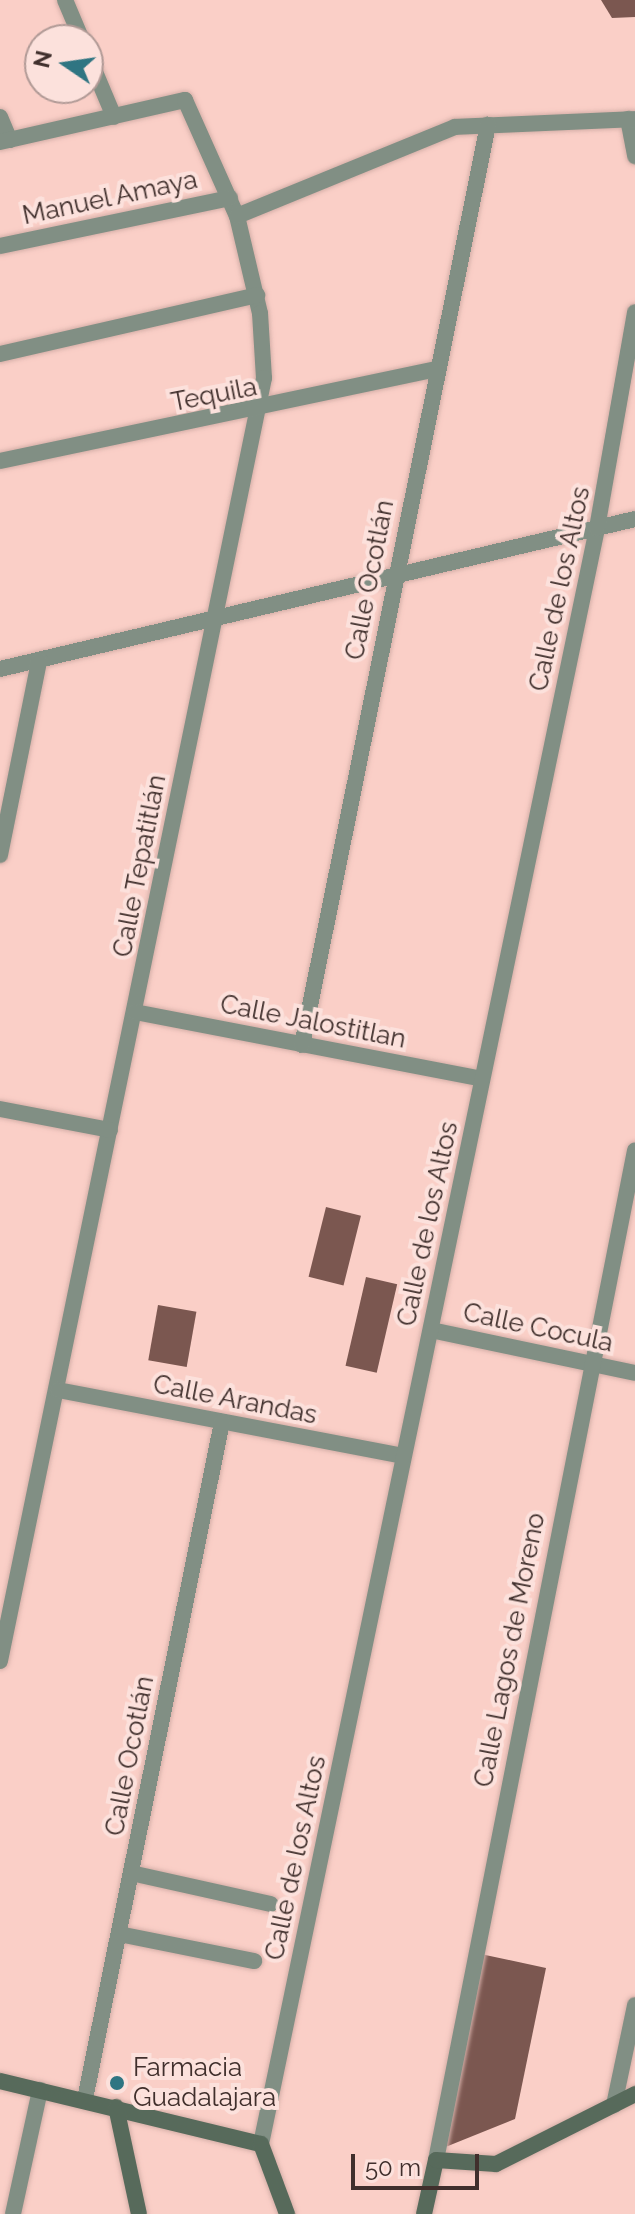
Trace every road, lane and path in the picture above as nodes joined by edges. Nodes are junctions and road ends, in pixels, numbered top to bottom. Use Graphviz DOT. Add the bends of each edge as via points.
graph roads {
  1 [pos="65,0"];
  2 [pos="75,24"];
  3 [pos="104,93"];
  4 [pos="0,117"];
  5 [pos="114,117"];
  6 [pos="631,119"];
  7 [pos="488,125"];
  8 [pos="5,141"];
  9 [pos="635,156"];
  10 [pos="230,198"];
  11 [pos="237,216"];
  12 [pos="0,246"];
  13 [pos="257,295"];
  14 [pos="635,312"];
  15 [pos="0,354"];
  16 [pos="436,369"];
  17 [pos="260,410"];
  18 [pos="0,461"];
  19 [pos="635,519"];
  20 [pos="597,528"];
  21 [pos="395,573"];
  22 [pos="214,620"];
  23 [pos="39,661"];
  24 [pos="0,669"];
  25 [pos="0,855"];
  26 [pos="135,1012"];
  27 [pos="302,1045"];
  28 [pos="482,1079"];
  29 [pos="0,1109"];
  30 [pos="110,1130"];
  31 [pos="635,1150"];
  32 [pos="431,1330"];
  33 [pos="590,1365"];
  34 [pos="635,1373"];
  35 [pos="58,1390"];
  36 [pos="222,1422"];
  37 [pos="403,1456"];
  38 [pos="0,1661"];
  39 [pos="131,1873"];
  40 [pos="271,1904"];
  41 [pos="119,1934"];
  42 [pos="254,1961"];
  43 [pos="635,2005"];
  44 [pos="0,2081"];
  45 [pos="40,2090"];
  46 [pos="635,2094"];
  47 [pos="85,2099"];
  48 [pos="614,2105"];
  49 [pos="116,2107"];
  50 [pos="261,2144"];
  51 [pos="436,2160"];
  52 [pos="13,2214"];
  53 [pos="139,2214"];
  54 [pos="287,2214"];
  55 [pos="424,2214"];
  1 -- 2 [label="street"];
  3 -- 5 [label="street"];
  4 -- 8 [label="street"];
  5 -- 8 [label="street"];
  5 -- 10 [label="street, Calle Tepatitlán" via="173,99 194,110"];
  6 -- 7 [label="street"];
  6 -- 9 [label="street"];
  7 -- 11 [label="street" via="423,136"];
  7 -- 16 [label="street, Calle Ocotlán"];
  10 -- 11 [label="street, Calle Tepatitlán"];
  10 -- 12 [label="street, Manuel Amaya"];
  11 -- 13 [label="street, Calle Tepatitlán"];
  13 -- 15 [label="street"];
  13 -- 17 [label="street, Calle Tepatitlán"];
  14 -- 20 [label="street, Calle de los Altos"];
  16 -- 17 [label="street, Tequila"];
  16 -- 21 [label="street, Calle Ocotlán"];
  17 -- 18 [label="street, Tequila"];
  17 -- 22 [label="street, Calle Tepatitlán"];
  19 -- 20 [label="street"];
  20 -- 21 [label="street"];
  20 -- 28 [label="street, Calle de los Altos"];
  21 -- 22 [label="street"];
  21 -- 27 [label="street, Calle Ocotlán"];
  22 -- 23 [label="street"];
  22 -- 26 [label="street, Calle Tepatitlán"];
  23 -- 24 [label="street"];
  23 -- 25 [label="street"];
  26 -- 27 [label="street, Calle Jalostitlan"];
  26 -- 30 [label="street, Calle Tepatitlán"];
  27 -- 28 [label="street, Calle Jalostitlan"];
  28 -- 32 [label="street, Calle de los Altos"];
  29 -- 30 [label="street"];
  30 -- 35 [label="street, Calle Tepatitlán"];
  31 -- 33 [label="street, Calle Lagos de Moreno"];
  32 -- 33 [label="street, Calle Cocula"];
  32 -- 37 [label="street, Calle de los Altos"];
  33 -- 34 [label="street, Calle Cocula"];
  33 -- 51 [label="street, Calle Lagos de Moreno"];
  35 -- 36 [label="street, Calle Arandas"];
  35 -- 38 [label="street, Calle Tepatitlán"];
  36 -- 37 [label="street, Calle Arandas"];
  36 -- 39 [label="street, Calle Ocotlán"];
  37 -- 50 [label="street, Calle de los Altos"];
  39 -- 40 [label="street"];
  39 -- 41 [label="street, Calle Ocotlán"];
  41 -- 42 [label="street"];
  41 -- 47 [label="street, Calle Ocotlán"];
  43 -- 48 [label="street"];
  44 -- 45 [label="street"];
  45 -- 47 [label="street"];
  45 -- 52 [label="street"];
  46 -- 48 [label="street"];
  47 -- 49 [label="street"];
  48 -- 51 [label="street" via="496,2164"];
  49 -- 50 [label="street"];
  49 -- 53 [label="street"];
  50 -- 54 [label="street"];
  51 -- 55 [label="street"];
}
